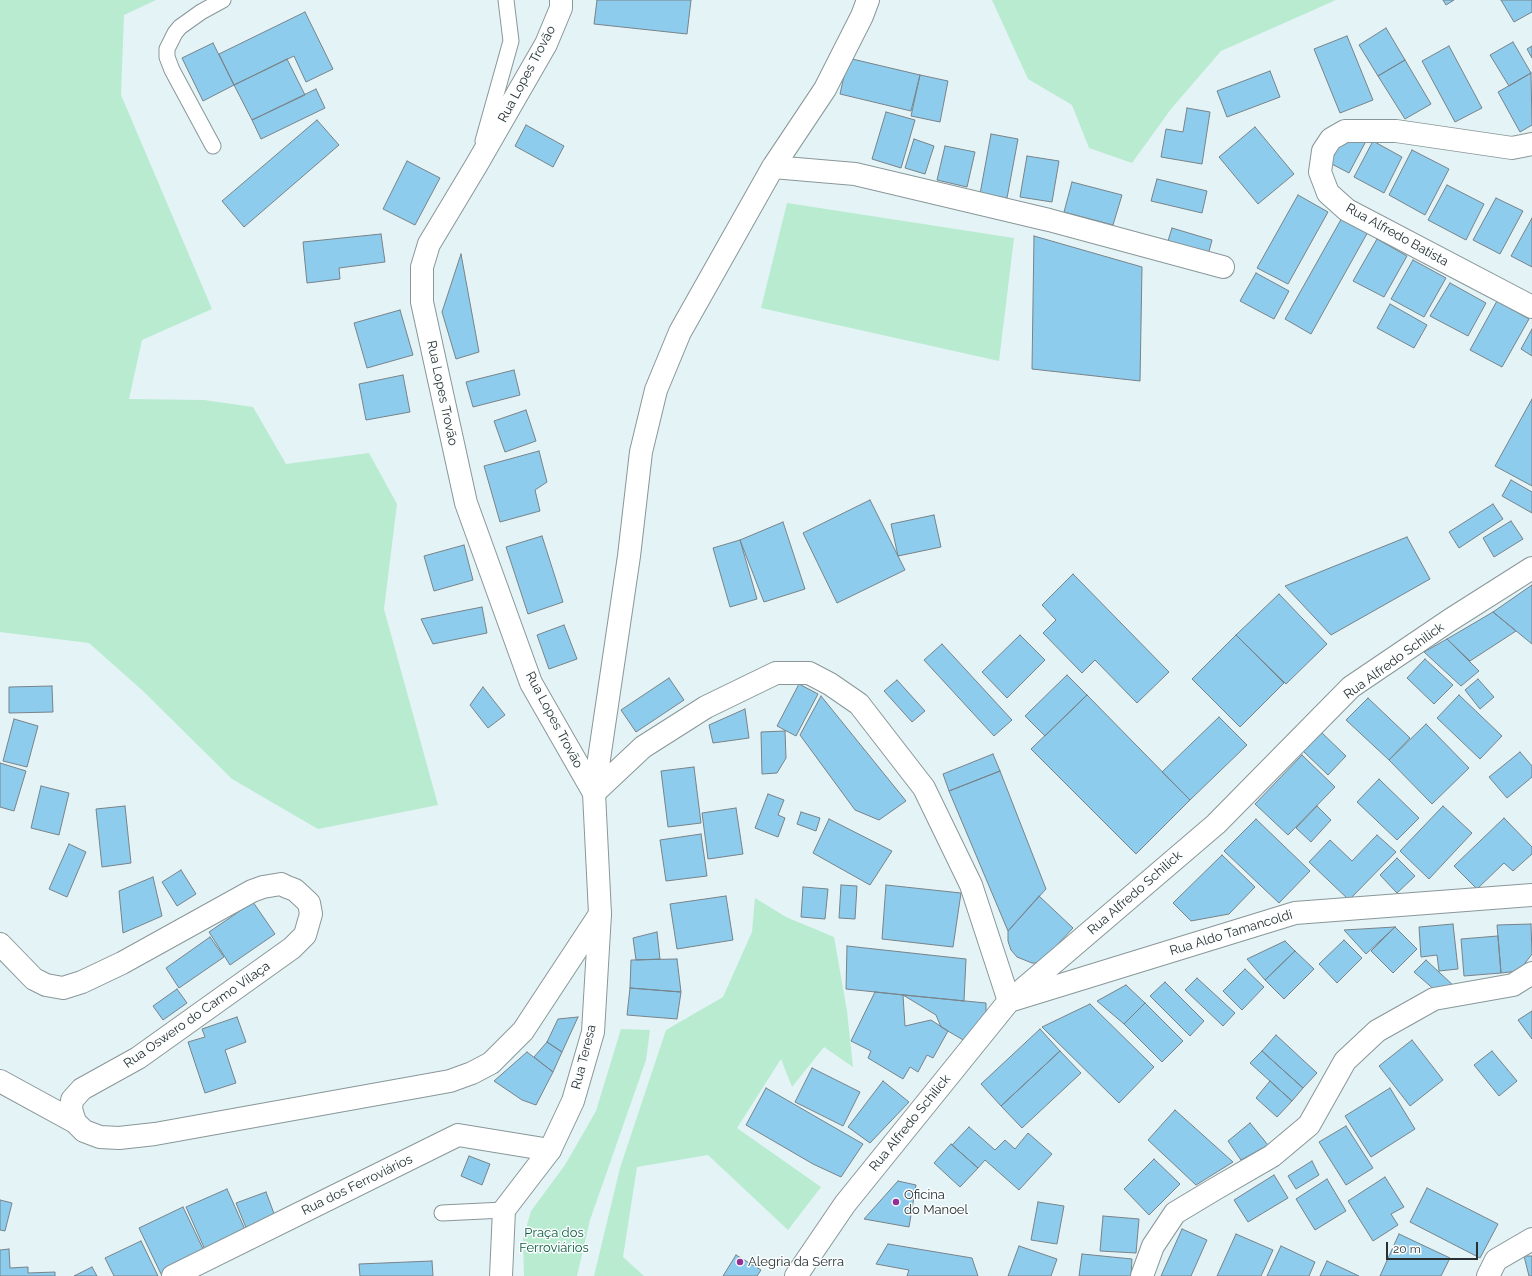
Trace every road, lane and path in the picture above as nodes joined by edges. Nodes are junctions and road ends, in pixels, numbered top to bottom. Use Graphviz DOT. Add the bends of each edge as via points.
graph roads {
  1 [pos="223,0"];
  2 [pos="506,0"];
  3 [pos="561,0"];
  4 [pos="868,0"];
  5 [pos="1532,144"];
  6 [pos="213,146"];
  7 [pos="477,164"];
  8 [pos="774,167"];
  9 [pos="1223,267"];
  10 [pos="1532,307"];
  11 [pos="1532,568"];
  12 [pos="594,793"];
  13 [pos="1532,895"];
  14 [pos="600,914"];
  15 [pos="0,944"];
  16 [pos="1532,973"];
  17 [pos="1009,1001"];
  18 [pos="0,1081"];
  19 [pos="75,1122"];
  20 [pos="550,1150"];
  21 [pos="504,1210"];
  22 [pos="442,1213"];
  23 [pos="1532,1239"];
  24 [pos="173,1276"];
  25 [pos="501,1276"];
  26 [pos="796,1276"];
  27 [pos="1142,1276"];
  28 [pos="1488,1276"];
  1 -- 6 [label="lane" via="180,27 167,49 172,70"];
  2 -- 7 [label="lane" via="511,41"];
  3 -- 7 [label="street, Rua Lopes Trovão" via="561,8 546,44"];
  4 -- 8 [label="street, Rua Teresa" via="825,88"];
  5 -- 10 [label="street, Rua Alfredo Batista" via="1512,148 1396,131 1345,131 1331,139 1323,151 1320,172 1328,193 1347,210"];
  7 -- 12 [label="street, Rua Lopes Trovão" via="429,244 422,267 422,302 466,503 531,683"];
  8 -- 9 [label="street" via="855,174 1049,220"];
  8 -- 12 [label="street, Rua Teresa" via="680,332 656,390 641,452 629,556"];
  11 -- 17 [label="street, Rua Alfredo Schilick" via="1352,687 1216,824"];
  12 -- 14 [label="street, Rua Teresa"];
  12 -- 17 [label="street" via="643,747 706,708 776,673 809,673 858,704 924,788 971,886"];
  13 -- 17 [label="street, Rua Aldo Tamancoldi" via="1295,913"];
  14 -- 19 [label="street" via="523,1031 491,1063 472,1073 450,1081 134,1138 100,1137 84,1131"];
  14 -- 20 [label="street, Rua Teresa" via="593,1032 573,1101"];
  15 -- 19 [label="street, Rua Oswero do Carmo Vilaça" via="34,979 46,985 63,988 122,963 263,887 280,884 288,886 309,903 312,914 305,935 299,942 138,1058 82,1089 72,1100 71,1109"];
  16 -- 27 [label="street" via="1513,985 1434,999 1377,1031 1345,1061 1309,1125 1272,1156 1175,1213 1153,1246"];
  17 -- 26 [label="street, Rua Alfredo Schilick" via="845,1204"];
  18 -- 19 [label="street"];
  20 -- 21 [label="street, Rua Teresa"];
  20 -- 24 [label="street, Rua dos Ferroviários" via="458,1135"];
  21 -- 22 [label="lane"];
  21 -- 25 [label="street"];
  23 -- 28 [label="street" via="1496,1260"];
}
